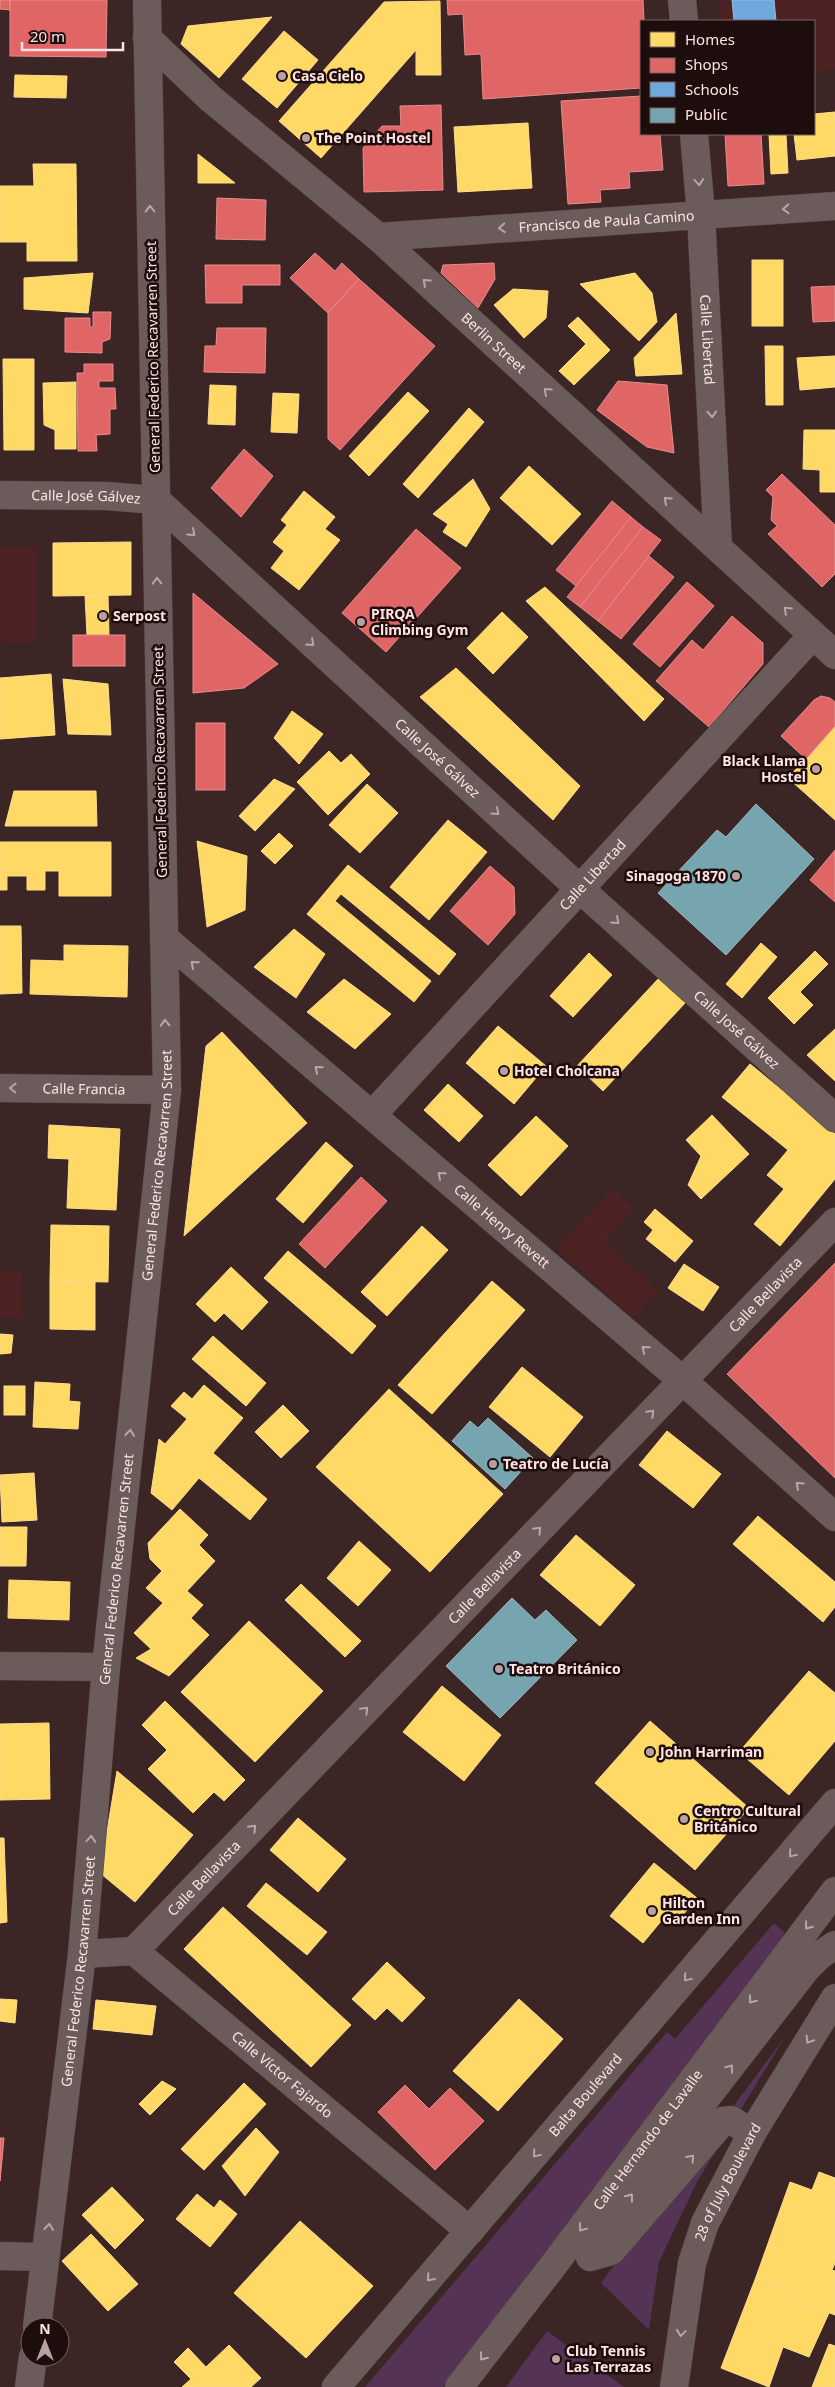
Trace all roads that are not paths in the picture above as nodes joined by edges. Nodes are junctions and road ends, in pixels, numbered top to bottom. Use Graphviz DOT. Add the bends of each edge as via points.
graph roads {
  1 [pos="147,0"];
  2 [pos="682,0"];
  3 [pos="684,20"];
  4 [pos="147,38"];
  5 [pos="694,135"];
  6 [pos="835,206"];
  7 [pos="702,214"];
  8 [pos="378,238"];
  9 [pos="0,495"];
  10 [pos="156,500"];
  11 [pos="718,547"];
  12 [pos="813,635"];
  13 [pos="835,655"];
  14 [pos="580,889"];
  15 [pos="164,938"];
  16 [pos="0,1088"];
  17 [pos="166,1090"];
  18 [pos="372,1115"];
  19 [pos="835,1118"];
  20 [pos="835,1222"];
  21 [pos="682,1380"];
  22 [pos="835,1517"];
  23 [pos="0,1666"];
  24 [pos="106,1667"];
  25 [pos="835,1803"];
  26 [pos="835,1891"];
  27 [pos="835,1945"];
  28 [pos="134,1951"];
  29 [pos="82,1954"];
  30 [pos="835,1998"];
  31 [pos="752,2134"];
  32 [pos="470,2232"];
  33 [pos="0,2256"];
  34 [pos="45,2256"];
  35 [pos="581,2259"];
  36 [pos="38,2317"];
  37 [pos="32,2367"];
  38 [pos="29,2387"];
  39 [pos="336,2387"];
  40 [pos="459,2387"];
  41 [pos="482,2387"];
  42 [pos="674,2387"];
  1 -- 4 [label="street, General Federico Recavarren Street"];
  2 -- 3 [label="street"];
  4 -- 8 [label="street, Berlin Street" via="210,98"];
  10 -- 4 [label="street, General Federico Recavarren Street, one-way"];
  5 -- 7 [label="street, Calle Libertad, one-way"];
  6 -- 7 [label="street, Francisco de Paula Camino, one-way"];
  7 -- 8 [label="street, Francisco de Paula Camino, one-way"];
  7 -- 11 [label="street, Calle Libertad, one-way"];
  11 -- 8 [label="street, Berlin Street, one-way"];
  9 -- 10 [label="street, Calle José Gálvez"];
  10 -- 14 [label="street, Calle José Gálvez, one-way"];
  15 -- 10 [label="street, General Federico Recavarren Street, one-way"];
  12 -- 11 [label="street, Berlin Street, one-way"];
  12 -- 13 [label="street, Berlin Street"];
  12 -- 14 [label="street, Calle Libertad"];
  14 -- 18 [label="street, Calle Libertad"];
  14 -- 19 [label="street, Calle José Gálvez, one-way"];
  17 -- 15 [label="street, General Federico Recavarren Street, one-way"];
  18 -- 15 [label="street, Calle Henry Revett, one-way"];
  17 -- 16 [label="street, Calle Francia, one-way"];
  24 -- 17 [label="street, General Federico Recavarren Street, one-way"];
  21 -- 18 [label="street, Calle Henry Revett, one-way"];
  20 -- 21 [label="street, Calle Bellavista"];
  22 -- 21 [label="street, Calle Henry Revett, one-way"];
  28 -- 21 [label="street, Calle Bellavista, one-way"];
  23 -- 24 [label="street"];
  29 -- 24 [label="street, General Federico Recavarren Street, one-way"];
  25 -- 32 [label="street, Balta Boulevard, one-way"];
  26 -- 40 [label="street, Calle Hernando de Lavalle, one-way"];
  35 -- 27 [label="street, Calle Hernando de Lavalle, one-way" via="806,1969"];
  28 -- 29 [label="street"];
  28 -- 32 [label="street, Calle Víctor Fajardo"];
  34 -- 29 [label="street, General Federico Recavarren Street, one-way"];
  30 -- 31 [label="street, 28 of July Boulevard, one-way"];
  35 -- 31 [label="street, one-way" via="611,2251 723,2121 730,2120"];
  31 -- 42 [label="street, 28 of July Boulevard, one-way" via="710,2210 696,2246"];
  32 -- 39 [label="street, Balta Boulevard, one-way"];
  33 -- 34 [label="street"];
  34 -- 36 [label="street, General Federico Recavarren Street"];
  35 -- 41 [label="street, Calle Hernando de Lavalle"];
  37 -- 38 [label="street"];
}
